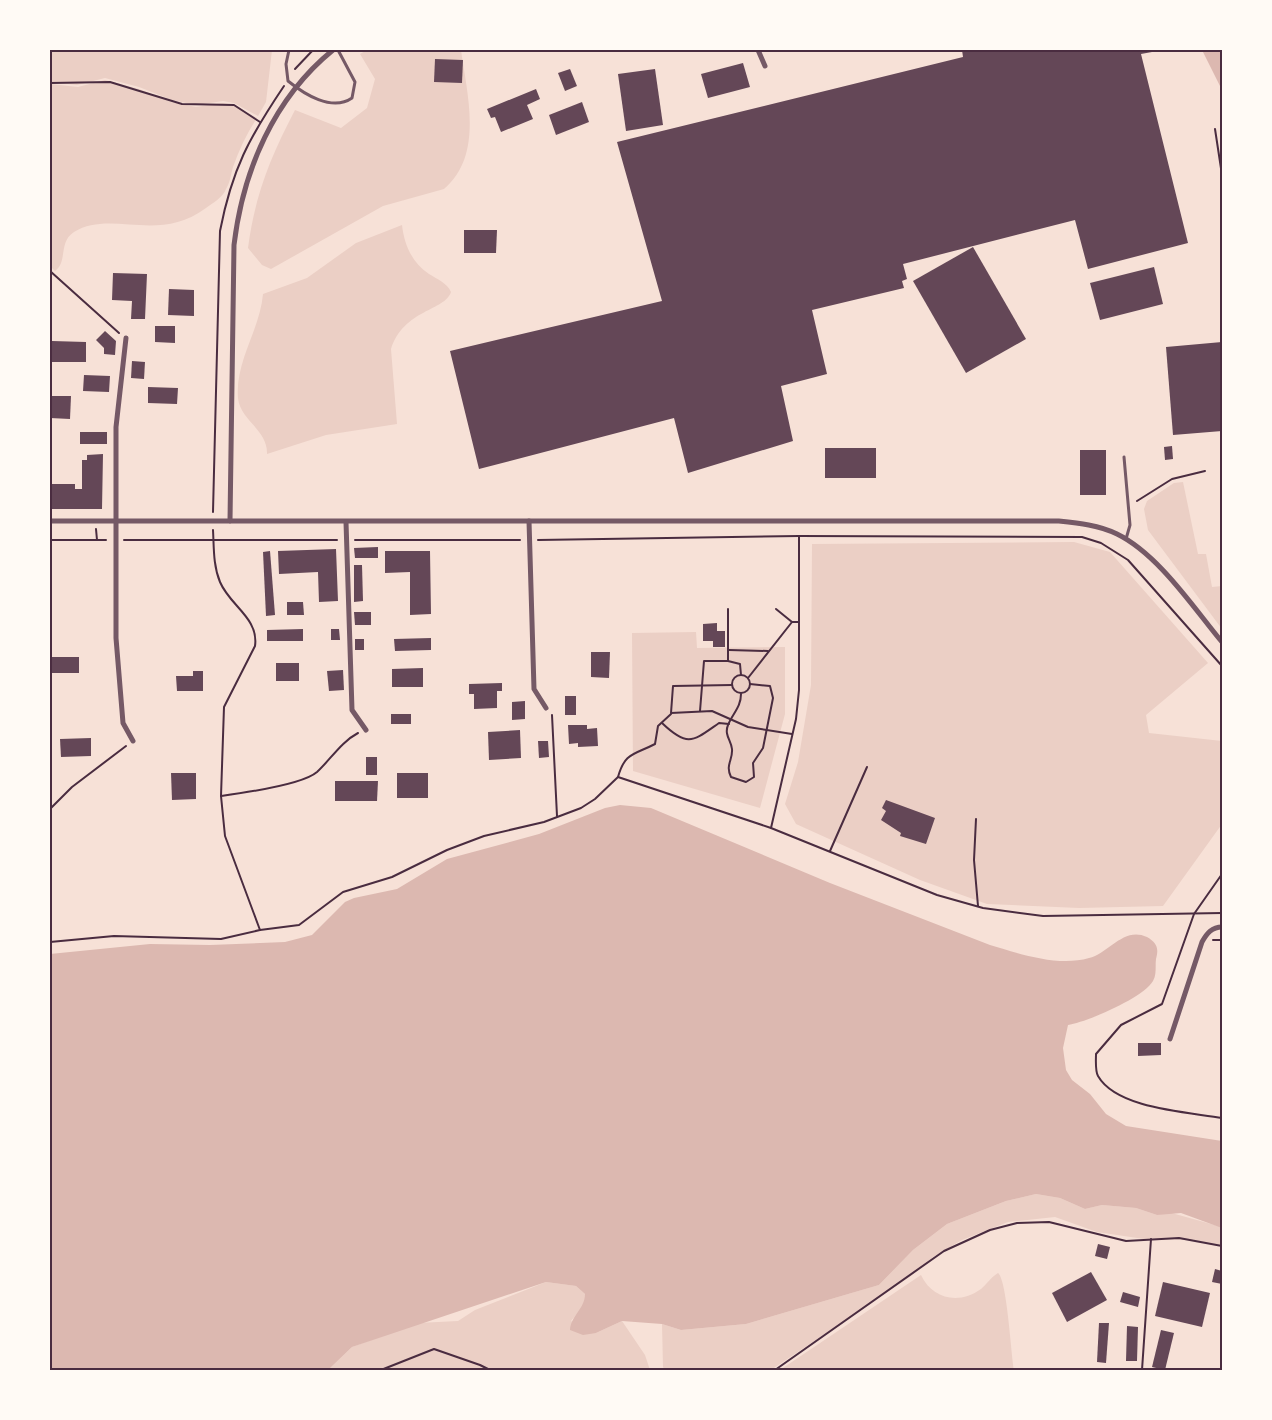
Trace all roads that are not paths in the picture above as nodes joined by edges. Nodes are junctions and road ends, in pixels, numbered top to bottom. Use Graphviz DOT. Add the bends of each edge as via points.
graph roads {
  1 [pos="289,50"];
  2 [pos="336,50"];
  3 [pos="758,50"];
  4 [pos="765,66"];
  5 [pos="296,88"];
  6 [pos="126,338"];
  7 [pos="1124,457"];
  8 [pos="50,521"];
  9 [pos="116,521"];
  10 [pos="230,521"];
  11 [pos="529,521"];
  12 [pos="346,522"];
  13 [pos="1126,539"];
  14 [pos="1222,642"];
  15 [pos="546,708"];
  16 [pos="366,730"];
  17 [pos="133,741"];
  18 [pos="1222,927"];
  19 [pos="1170,1039"];
  1 -- 5 [label="lane" via="288,81"];
  2 -- 5 [label="street"];
  2 -- 5 [label="lane" via="356,81 352,98 328,103"];
  3 -- 4 [label="street"];
  5 -- 10 [label="street" via="269,127 242,195 234,244"];
  6 -- 9 [label="street" via="116,427"];
  7 -- 13 [label="lane" via="1130,525"];
  8 -- 9 [label="street"];
  9 -- 10 [label="street"];
  9 -- 17 [label="street" via="116,638 123,723"];
  10 -- 12 [label="street"];
  11 -- 12 [label="street"];
  11 -- 13 [label="street" via="1058,521 1106,529"];
  11 -- 15 [label="street" via="534,689"];
  12 -- 16 [label="street" via="352,710"];
  13 -- 14 [label="street" via="1152,559"];
  18 -- 19 [label="street" via="1206,933"];
}
